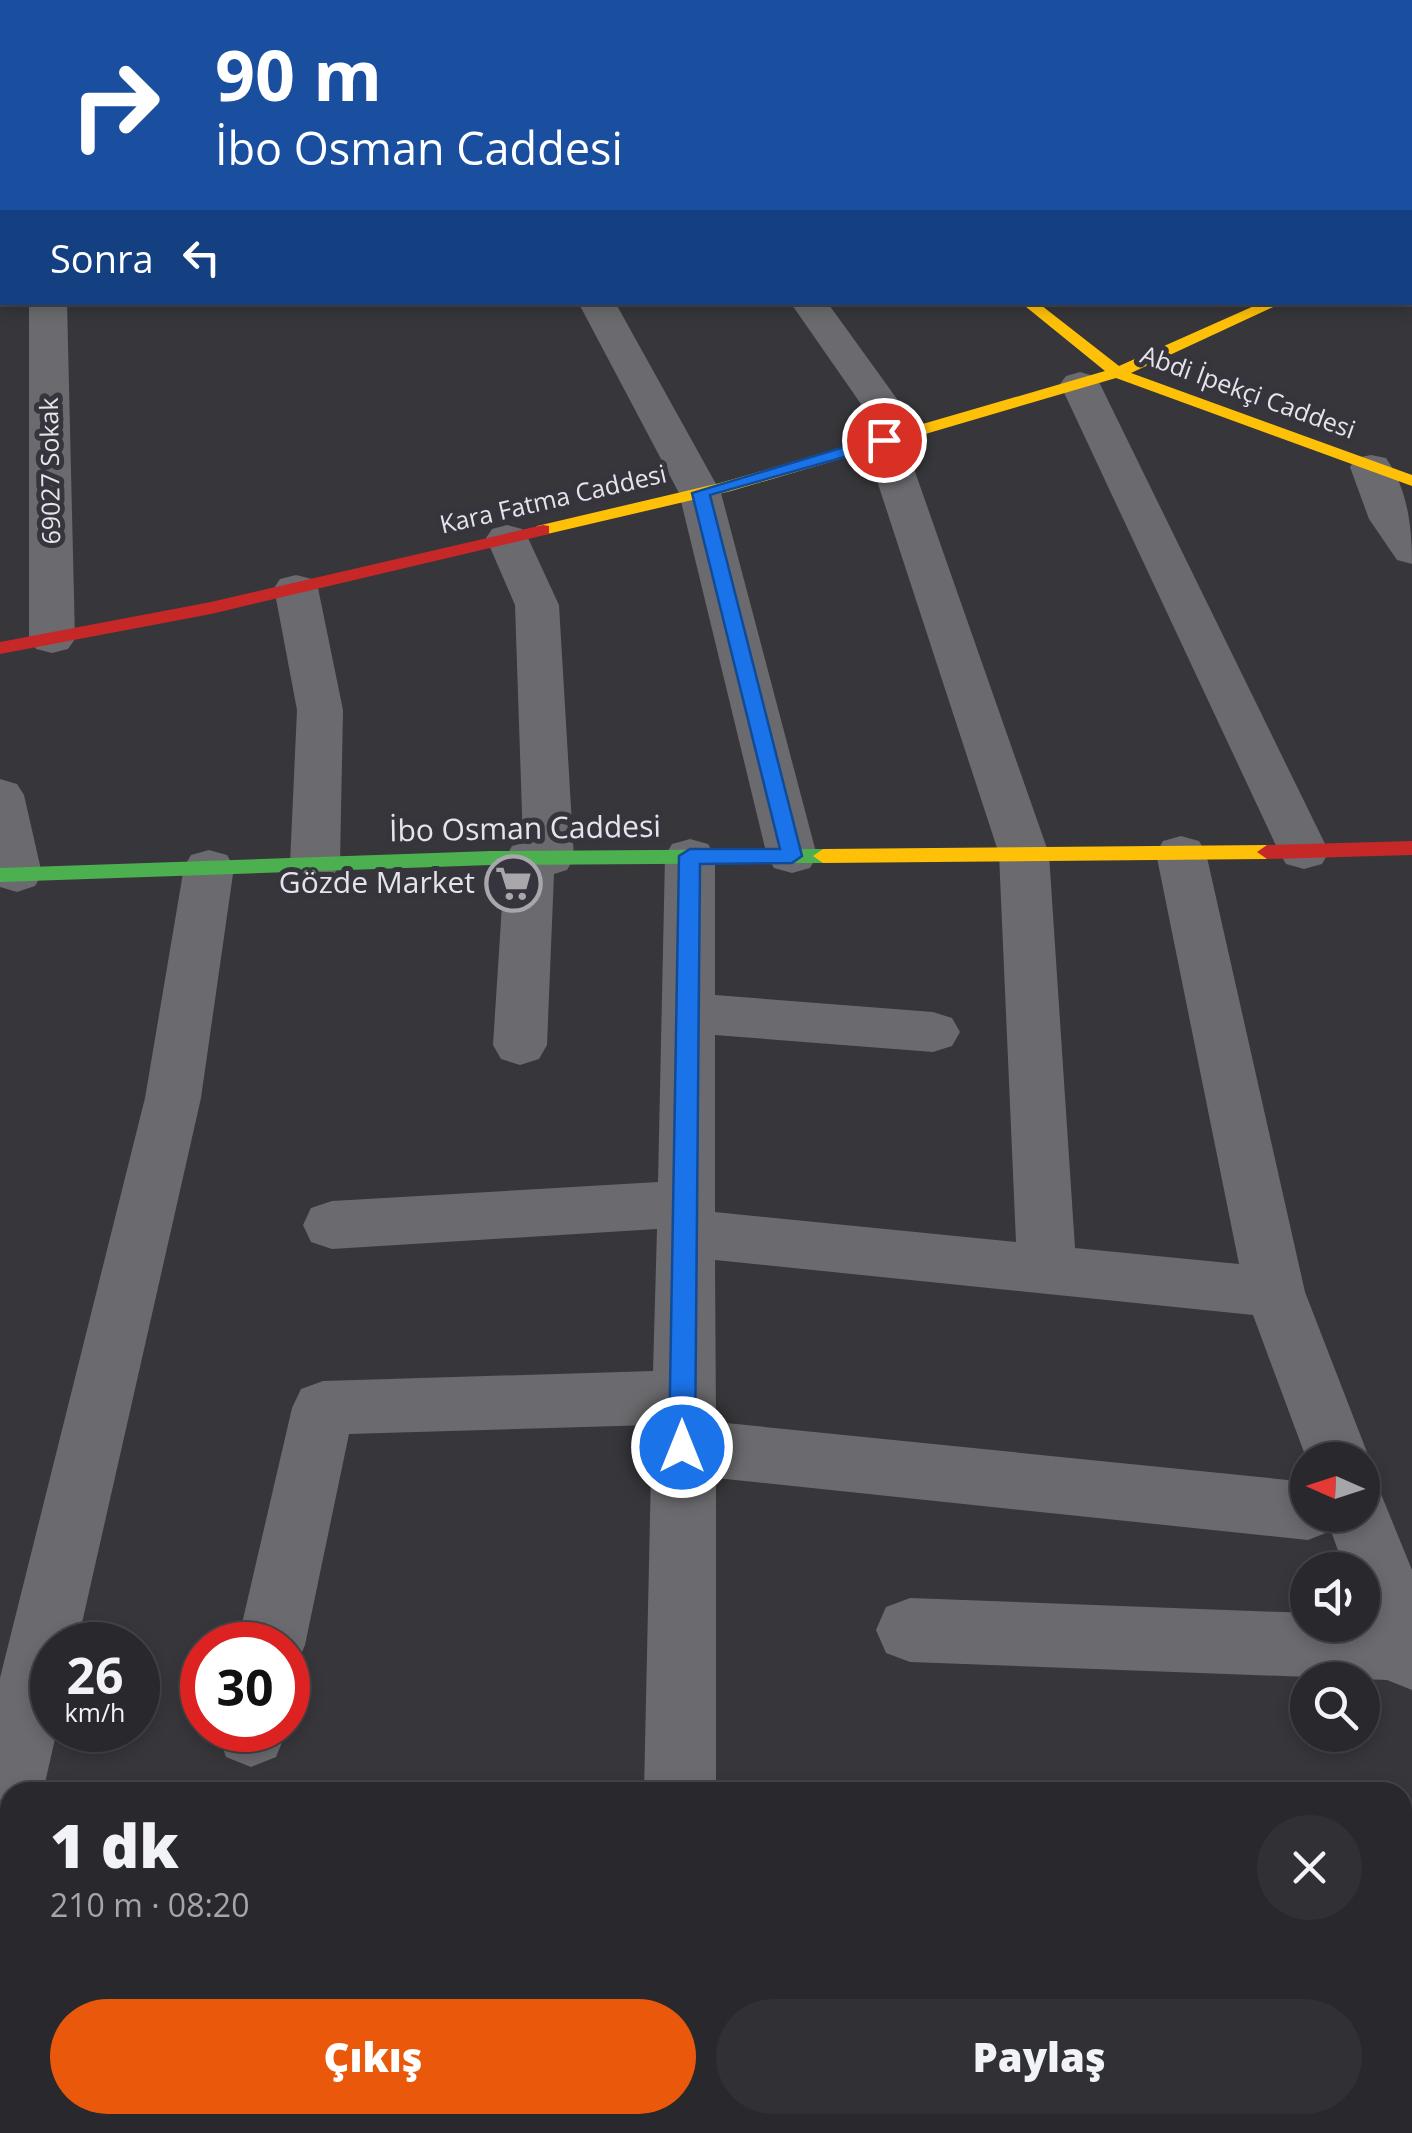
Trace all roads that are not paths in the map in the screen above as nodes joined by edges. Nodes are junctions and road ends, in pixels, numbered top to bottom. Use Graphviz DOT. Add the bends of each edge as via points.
graph roads {
  1 [pos="48,305"];
  2 [pos="77,305"];
  3 [pos="598,305"];
  4 [pos="810,305"];
  5 [pos="1030,305"];
  6 [pos="1270,305"];
  7 [pos="1098,378"];
  8 [pos="893,438"];
  9 [pos="1372,467"];
  10 [pos="1412,480"];
  11 [pos="700,493"];
  12 [pos="507,538"];
  13 [pos="1412,551"];
  14 [pos="296,588"];
  15 [pos="65,636"];
  16 [pos="0,648"];
  17 [pos="0,796"];
  18 [pos="1412,848"];
  19 [pos="1304,852"];
  20 [pos="1181,853"];
  21 [pos="1024,854"];
  22 [pos="690,856"];
  23 [pos="792,856"];
  24 [pos="540,858"];
  25 [pos="315,864"];
  26 [pos="208,867"];
  27 [pos="9,874"];
  28 [pos="687,1013"];
  29 [pos="933,1032"];
  30 [pos="520,1046"];
  31 [pos="685,1219"];
  32 [pos="332,1226"];
  33 [pos="1046,1270"];
  34 [pos="1275,1292"];
  35 [pos="682,1422"];
  36 [pos="1322,1442"];
  37 [pos="1290,1498"];
  38 [pos="1355,1532"];
  39 [pos="276,1622"];
  40 [pos="910,1630"];
  41 [pos="1411,1652"];
  42 [pos="10,1782"];
  43 [pos="680,1782"];
  1 -- 15 [label="street, 69027 Sokak"];
  2 -- 15 [label="street"];
  3 -- 11 [label="street"];
  4 -- 8 [label="street"];
  5 -- 7 [label="main road, Abdi İpekçi Caddesi"];
  6 -- 7 [label="main road, Kara Fatma Caddesi"];
  7 -- 8 [label="main road, Kara Fatma Caddesi"];
  7 -- 9 [label="main road, Abdi İpekçi Caddesi"];
  7 -- 19 [label="street"];
  8 -- 11 [label="main road, Kara Fatma Caddesi"];
  8 -- 21 [label="street"];
  9 -- 10 [label="main road, Abdi İpekçi Caddesi"];
  9 -- 13 [label="street" via="1390,519"];
  11 -- 12 [label="main road, Kara Fatma Caddesi"];
  11 -- 23 [label="street"];
  12 -- 14 [label="main road, Kara Fatma Caddesi"];
  12 -- 24 [label="street" via="537,605"];
  14 -- 15 [label="main road, Kara Fatma Caddesi"];
  14 -- 25 [label="street" via="320,710"];
  15 -- 16 [label="main road, Kara Fatma Caddesi"];
  17 -- 27 [label="street"];
  18 -- 19 [label="main road, İbo Osman Caddesi"];
  19 -- 20 [label="main road, İbo Osman Caddesi"];
  20 -- 21 [label="main road, İbo Osman Caddesi"];
  20 -- 34 [label="street"];
  21 -- 23 [label="main road, İbo Osman Caddesi"];
  21 -- 33 [label="street"];
  22 -- 23 [label="main road, İbo Osman Caddesi"];
  22 -- 24 [label="main road, İbo Osman Caddesi"];
  22 -- 28 [label="street"];
  24 -- 25 [label="main road, İbo Osman Caddesi"];
  24 -- 30 [label="street"];
  25 -- 26 [label="main road, İbo Osman Caddesi"];
  26 -- 27 [label="main road, İbo Osman Caddesi"];
  26 -- 42 [label="street" via="173,1098"];
  28 -- 29 [label="street"];
  28 -- 31 [label="street"];
  31 -- 32 [label="street"];
  31 -- 33 [label="street"];
  31 -- 35 [label="street"];
  33 -- 34 [label="street"];
  34 -- 36 [label="street"];
  35 -- 37 [label="street"];
  35 -- 39 [label="street" via="323,1408"];
  35 -- 43 [label="street"];
  38 -- 41 [label="street"];
  40 -- 41 [label="street"];
}
